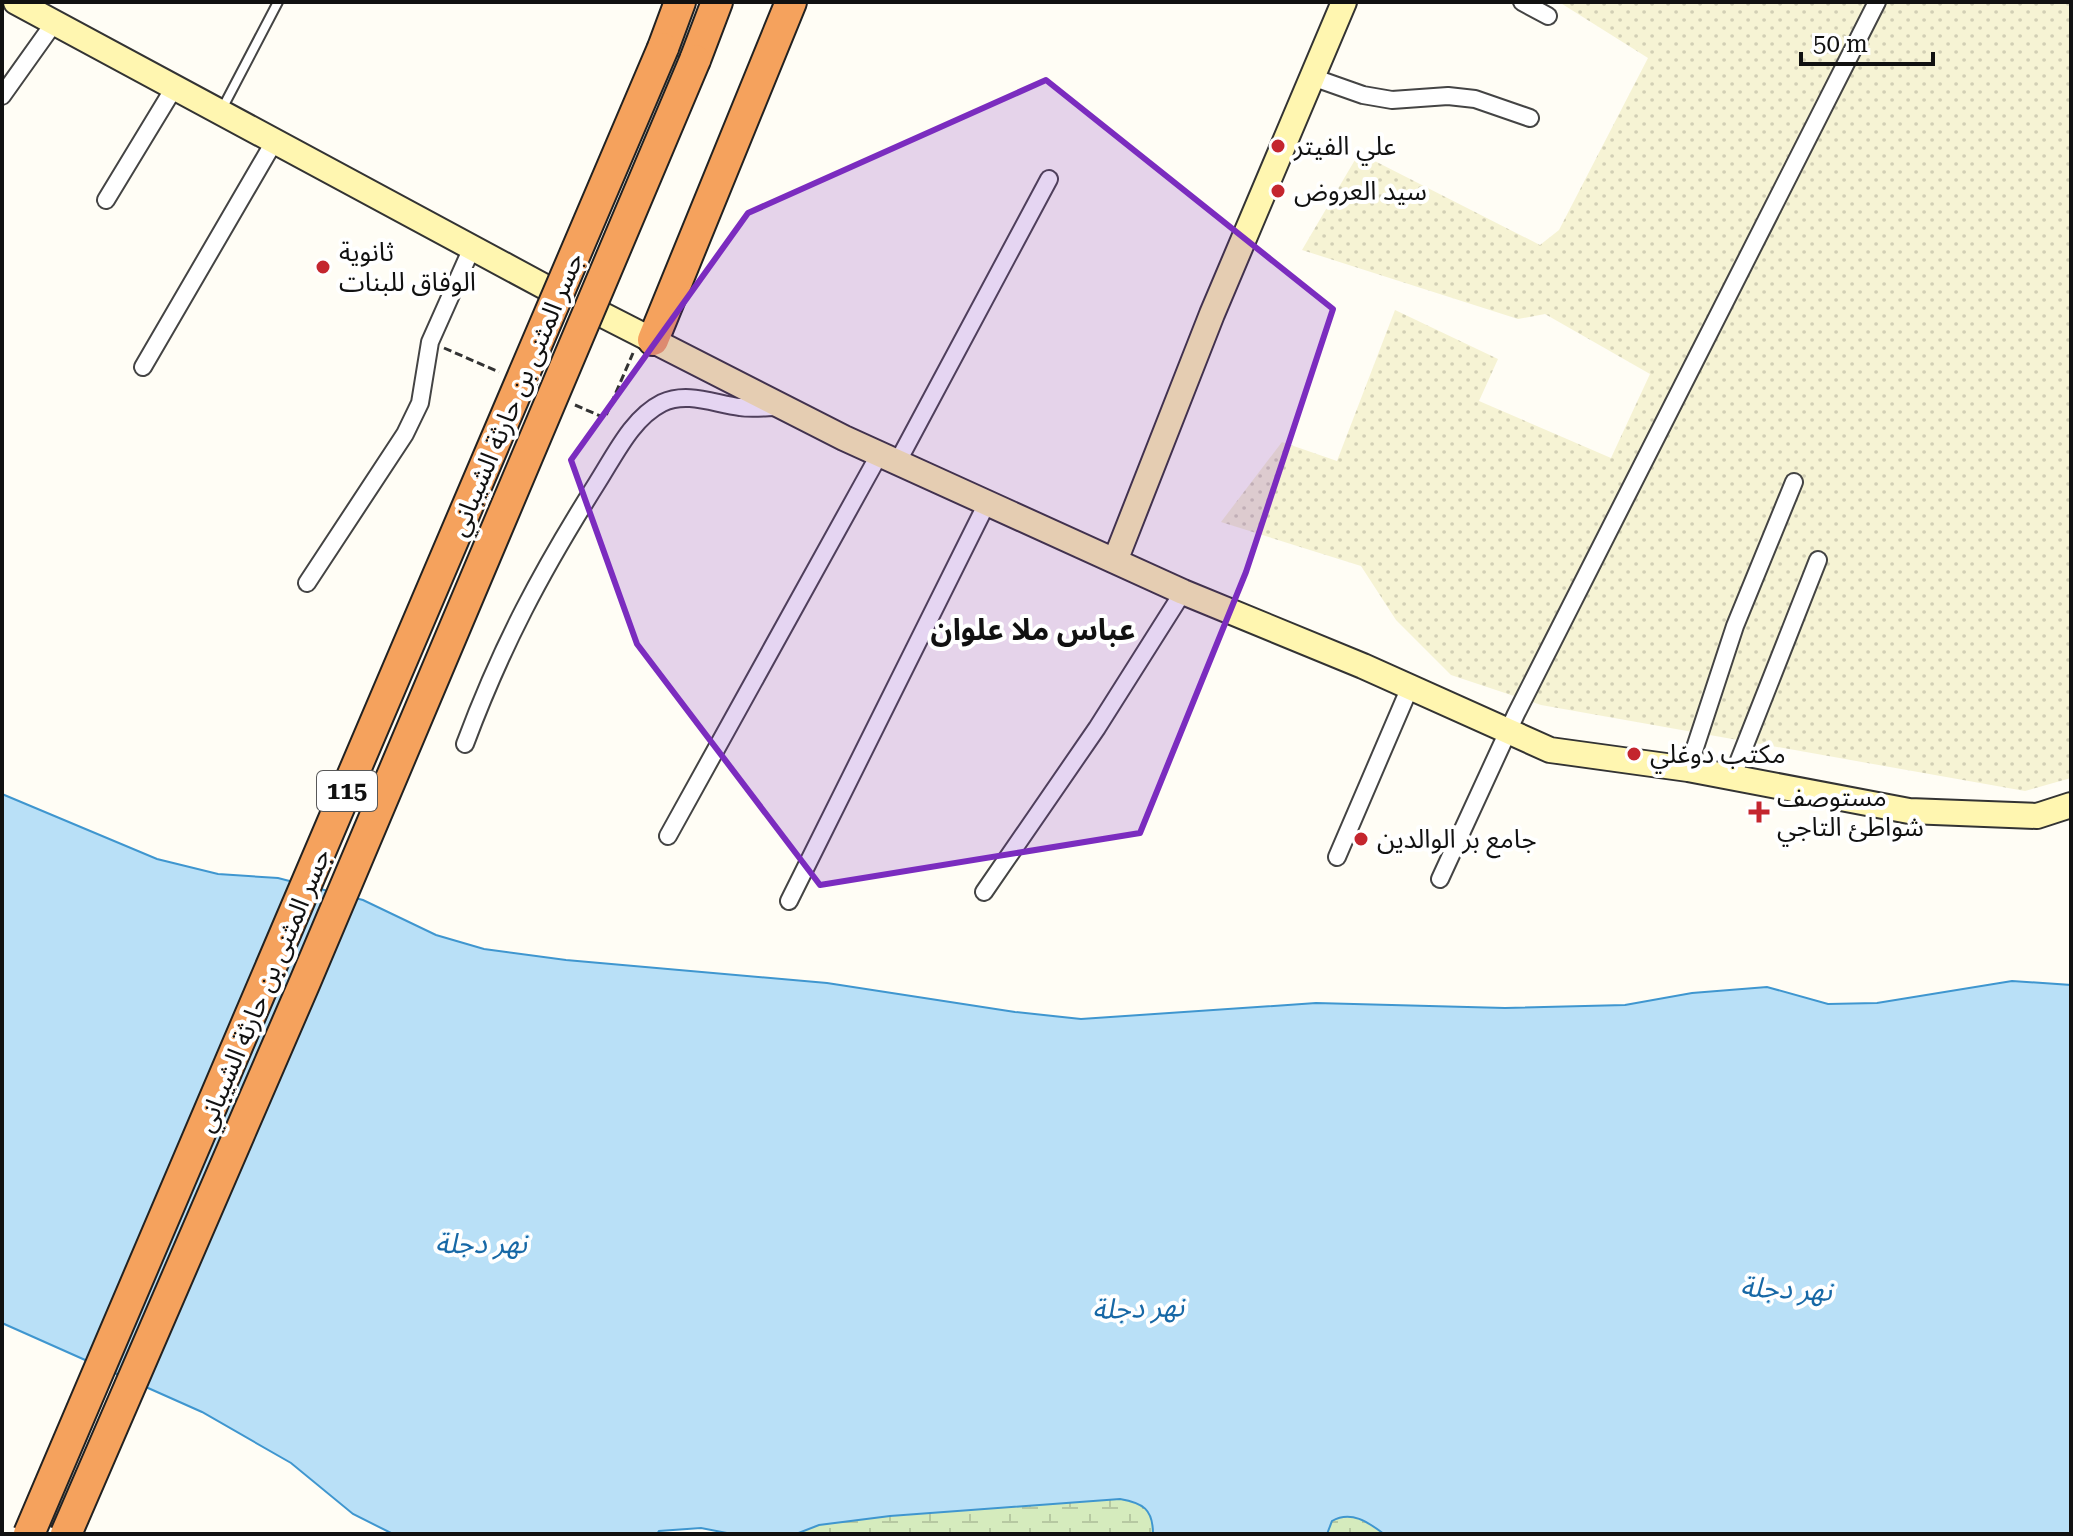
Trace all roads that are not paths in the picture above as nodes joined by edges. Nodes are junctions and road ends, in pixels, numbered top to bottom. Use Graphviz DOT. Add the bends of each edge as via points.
graph roads {
  1 [pos="16,2"];
  2 [pos="278,2"];
  3 [pos="680,2"];
  4 [pos="717,2"];
  5 [pos="791,2"];
  6 [pos="1344,2"];
  7 [pos="1522,2"];
  8 [pos="1877,2"];
  9 [pos="1548,16"];
  10 [pos="54,23"];
  11 [pos="1312,77"];
  12 [pos="174,88"];
  13 [pos="2,96"];
  14 [pos="220,113"];
  15 [pos="1530,118"];
  16 [pos="274,142"];
  17 [pos="1049,179"];
  18 [pos="106,200"];
  19 [pos="471,250"];
  20 [pos="547,288"];
  21 [pos="599,313"];
  22 [pos="647,337"];
  23 [pos="143,367"];
  24 [pos="777,407"];
  25 [pos="888,459"];
  26 [pos="1794,482"];
  27 [pos="987,503"];
  28 [pos="1818,560"];
  29 [pos="1115,561"];
  30 [pos="307,583"];
  31 [pos="1183,592"];
  32 [pos="1410,687"];
  33 [pos="1510,734"];
  34 [pos="465,744"];
  35 [pos="1688,769"];
  36 [pos="1732,778"];
  37 [pos="2071,805"];
  38 [pos="668,836"];
  39 [pos="1337,857"];
  40 [pos="1440,879"];
  41 [pos="984,892"];
  42 [pos="789,901"];
  43 [pos="29,1534"];
  44 [pos="66,1534"];
  1 -- 10 [label="street"];
  2 -- 14 [label="lane"];
  3 -- 43 [label="highway, جسر المثنى بن حارثة الشيباني / 115, bridge"];
  4 -- 44 [label="highway, جسر المثنى بن حارثة الشيباني / 115, bridge" via="305,982"];
  5 -- 22 [label="highway"];
  6 -- 11 [label="street"];
  7 -- 9 [label="street"];
  8 -- 33 [label="street"];
  10 -- 12 [label="street"];
  10 -- 13 [label="street"];
  11 -- 15 [label="street" via="1392,100 1475,99"];
  11 -- 29 [label="street"];
  12 -- 14 [label="street"];
  12 -- 18 [label="street"];
  14 -- 16 [label="street"];
  16 -- 19 [label="street"];
  16 -- 23 [label="street"];
  17 -- 25 [label="street"];
  19 -- 20 [label="street"];
  19 -- 30 [label="street" via="430,342 420,403"];
  21 -- 22 [label="street"];
  22 -- 24 [label="street"];
  24 -- 25 [label="street"];
  24 -- 34 [label="street" via="743,408 684,398 665,401 646,413 544,567 496,663"];
  25 -- 27 [label="street"];
  25 -- 38 [label="street"];
  26 -- 35 [label="street" via="1735,626"];
  27 -- 29 [label="street"];
  27 -- 42 [label="street"];
  28 -- 36 [label="street"];
  29 -- 31 [label="street"];
  31 -- 32 [label="street"];
  31 -- 41 [label="street"];
  32 -- 33 [label="street"];
  32 -- 39 [label="street"];
  33 -- 35 [label="street" via="1550,750"];
  33 -- 40 [label="street"];
  35 -- 36 [label="street"];
  36 -- 37 [label="street" via="1909,811 2037,816"];
}
